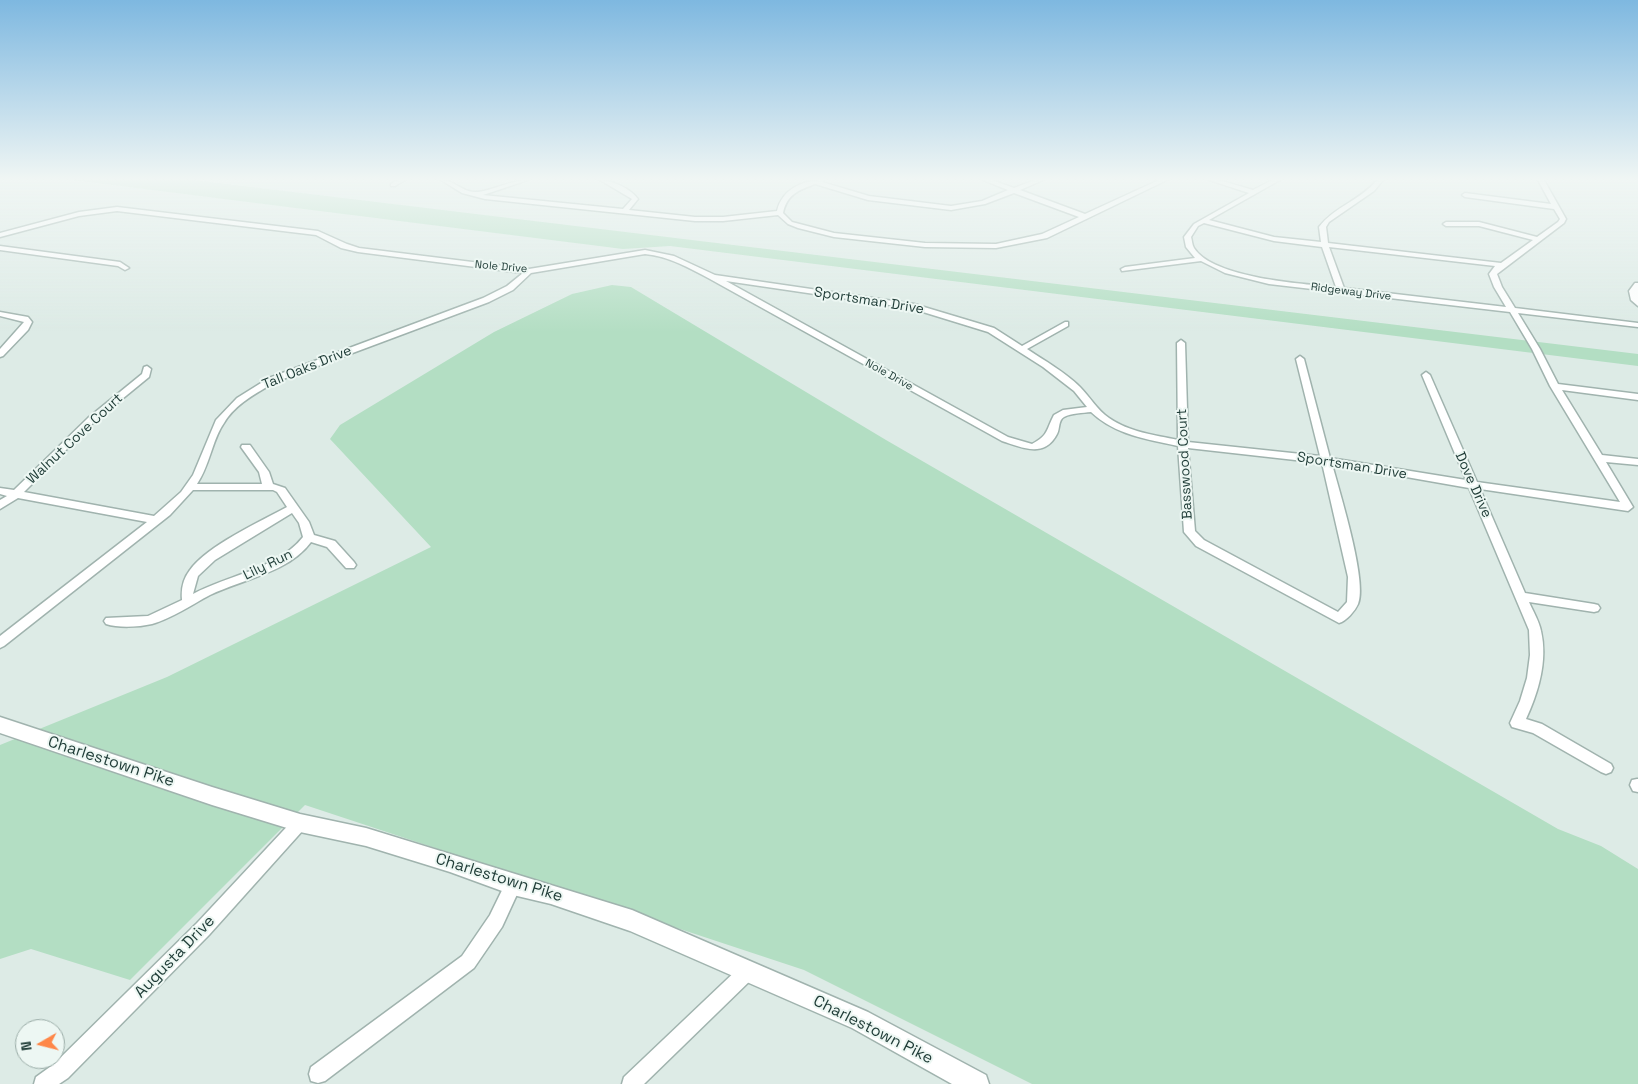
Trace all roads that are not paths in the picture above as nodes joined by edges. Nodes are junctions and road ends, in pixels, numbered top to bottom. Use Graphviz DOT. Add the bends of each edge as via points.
graph roads {
  1 [pos="13,231"];
  2 [pos="298,231"];
  3 [pos="815,231"];
  4 [pos="1055,231"];
  5 [pos="1190,231"];
  6 [pos="1237,231"];
  7 [pos="1321,231"];
  8 [pos="1504,231"];
  9 [pos="1550,231"];
  10 [pos="0,234"];
  11 [pos="1538,239"];
  12 [pos="1325,246"];
  13 [pos="0,248"];
  14 [pos="1202,259"];
  15 [pos="1502,265"];
  16 [pos="125,268"];
  17 [pos="1124,269"];
  18 [pos="529,271"];
  19 [pos="713,277"];
  20 [pos="1638,285"];
  21 [pos="1341,291"];
  22 [pos="1638,304"];
  23 [pos="1512,311"];
  24 [pos="0,314"];
  25 [pos="1065,324"];
  26 [pos="1638,325"];
  27 [pos="1181,343"];
  28 [pos="1022,349"];
  29 [pos="0,354"];
  30 [pos="1300,359"];
  31 [pos="147,369"];
  32 [pos="1426,375"];
  33 [pos="1555,386"];
  34 [pos="1638,397"];
  35 [pos="1093,409"];
  36 [pos="1182,444"];
  37 [pos="246,447"];
  38 [pos="1598,458"];
  39 [pos="1326,460"];
  40 [pos="1638,462"];
  41 [pos="268,485"];
  42 [pos="1473,485"];
  43 [pos="189,487"];
  44 [pos="0,491"];
  45 [pos="15,495"];
  46 [pos="0,505"];
  47 [pos="293,508"];
  48 [pos="156,520"];
  49 [pos="309,537"];
  50 [pos="350,565"];
  51 [pos="1519,596"];
  52 [pos="188,602"];
  53 [pos="1594,608"];
  54 [pos="110,621"];
  55 [pos="0,643"];
  56 [pos="0,725"];
  57 [pos="1606,768"];
  58 [pos="300,823"];
  59 [pos="513,885"];
  60 [pos="748,971"];
  61 [pos="318,1074"];
  62 [pos="43,1084"];
  63 [pos="631,1084"];
  64 [pos="977,1084"];
  1 -- 10 [label="street, Nole Drive"];
  2 -- 18 [label="street, Nole Drive" via="318,233 358,250"];
  3 -- 4 [label="street" via="925,245 974,247 1033,240"];
  5 -- 14 [label="street, Ridgeway Drive" via="1187,238 1192,250"];
  6 -- 12 [label="street" via="1264,238"];
  7 -- 12 [label="street"];
  8 -- 11 [label="street"];
  9 -- 11 [label="street"];
  11 -- 15 [label="street"];
  12 -- 15 [label="street"];
  12 -- 21 [label="street"];
  13 -- 16 [label="street" via="120,264"];
  14 -- 17 [label="street"];
  14 -- 21 [label="street, Ridgeway Drive" via="1253,279"];
  15 -- 23 [label="street, Sportsman Drive" via="1493,274"];
  18 -- 19 [label="street, Nole Drive" via="656,252"];
  18 -- 43 [label="street, Tall Oaks Drive" via="510,288 486,300 289,373 257,388 235,404 219,422 198,475"];
  19 -- 28 [label="street, Sportsman Drive" via="911,306 991,330"];
  19 -- 35 [label="street, Nole Drive" via="1020,445 1033,448 1046,441 1052,434 1057,417 1063,414"];
  20 -- 22 [label="street" via="1633,291"];
  21 -- 23 [label="street, Ridgeway Drive"];
  23 -- 26 [label="street, Ridgeway Drive"];
  23 -- 33 [label="street, Sportsman Drive"];
  24 -- 29 [label="street" via="28,322"];
  25 -- 28 [label="street"];
  27 -- 36 [label="street, Basswood Court"];
  28 -- 35 [label="street, Sportsman Drive" via="1077,389"];
  30 -- 39 [label="street"];
  31 -- 45 [label="street, Walnut Cove Court" via="146,375 91,420"];
  32 -- 42 [label="street, Dove Drive"];
  33 -- 34 [label="street"];
  33 -- 38 [label="street, Sportsman Drive"];
  35 -- 36 [label="street, Sportsman Drive" via="1122,429"];
  36 -- 39 [label="street, Sportsman Drive"];
  36 -- 39 [label="street, Basswood Court" via="1190,532 1200,543 1339,618 1353,603 1354,577"];
  37 -- 41 [label="street" via="264,472"];
  38 -- 40 [label="street"];
  38 -- 42 [label="street, Sportsman Drive" via="1628,507"];
  39 -- 42 [label="street, Sportsman Drive"];
  41 -- 43 [label="street"];
  41 -- 47 [label="street" via="282,490"];
  42 -- 51 [label="street, Dove Drive"];
  43 -- 48 [label="street, Tall Oaks Drive"];
  44 -- 45 [label="street"];
  45 -- 46 [label="street, Walnut Cove Court"];
  45 -- 48 [label="street"];
  47 -- 49 [label="street" via="304,522"];
  47 -- 52 [label="street" via="207,560 194,572 186,590"];
  48 -- 55 [label="street, Tall Oaks Drive"];
  49 -- 50 [label="street" via="331,544"];
  49 -- 52 [label="street, Lily Run" via="295,552"];
  51 -- 53 [label="street"];
  51 -- 57 [label="street, Dove Drive" via="1534,630 1538,649 1537,667 1517,723 1537,728"];
  52 -- 54 [label="street, Lily Run" via="151,620"];
  56 -- 58 [label="street, Charlestown Pike"];
  58 -- 59 [label="street, Charlestown Pike" via="375,840"];
  58 -- 62 [label="street, Augusta Drive" via="203,929 61,1072"];
  59 -- 60 [label="street, Charlestown Pike" via="632,921"];
  59 -- 61 [label="street" via="496,922 468,962"];
  60 -- 63 [label="street"];
  60 -- 64 [label="street, Charlestown Pike" via="860,1020"];
}
